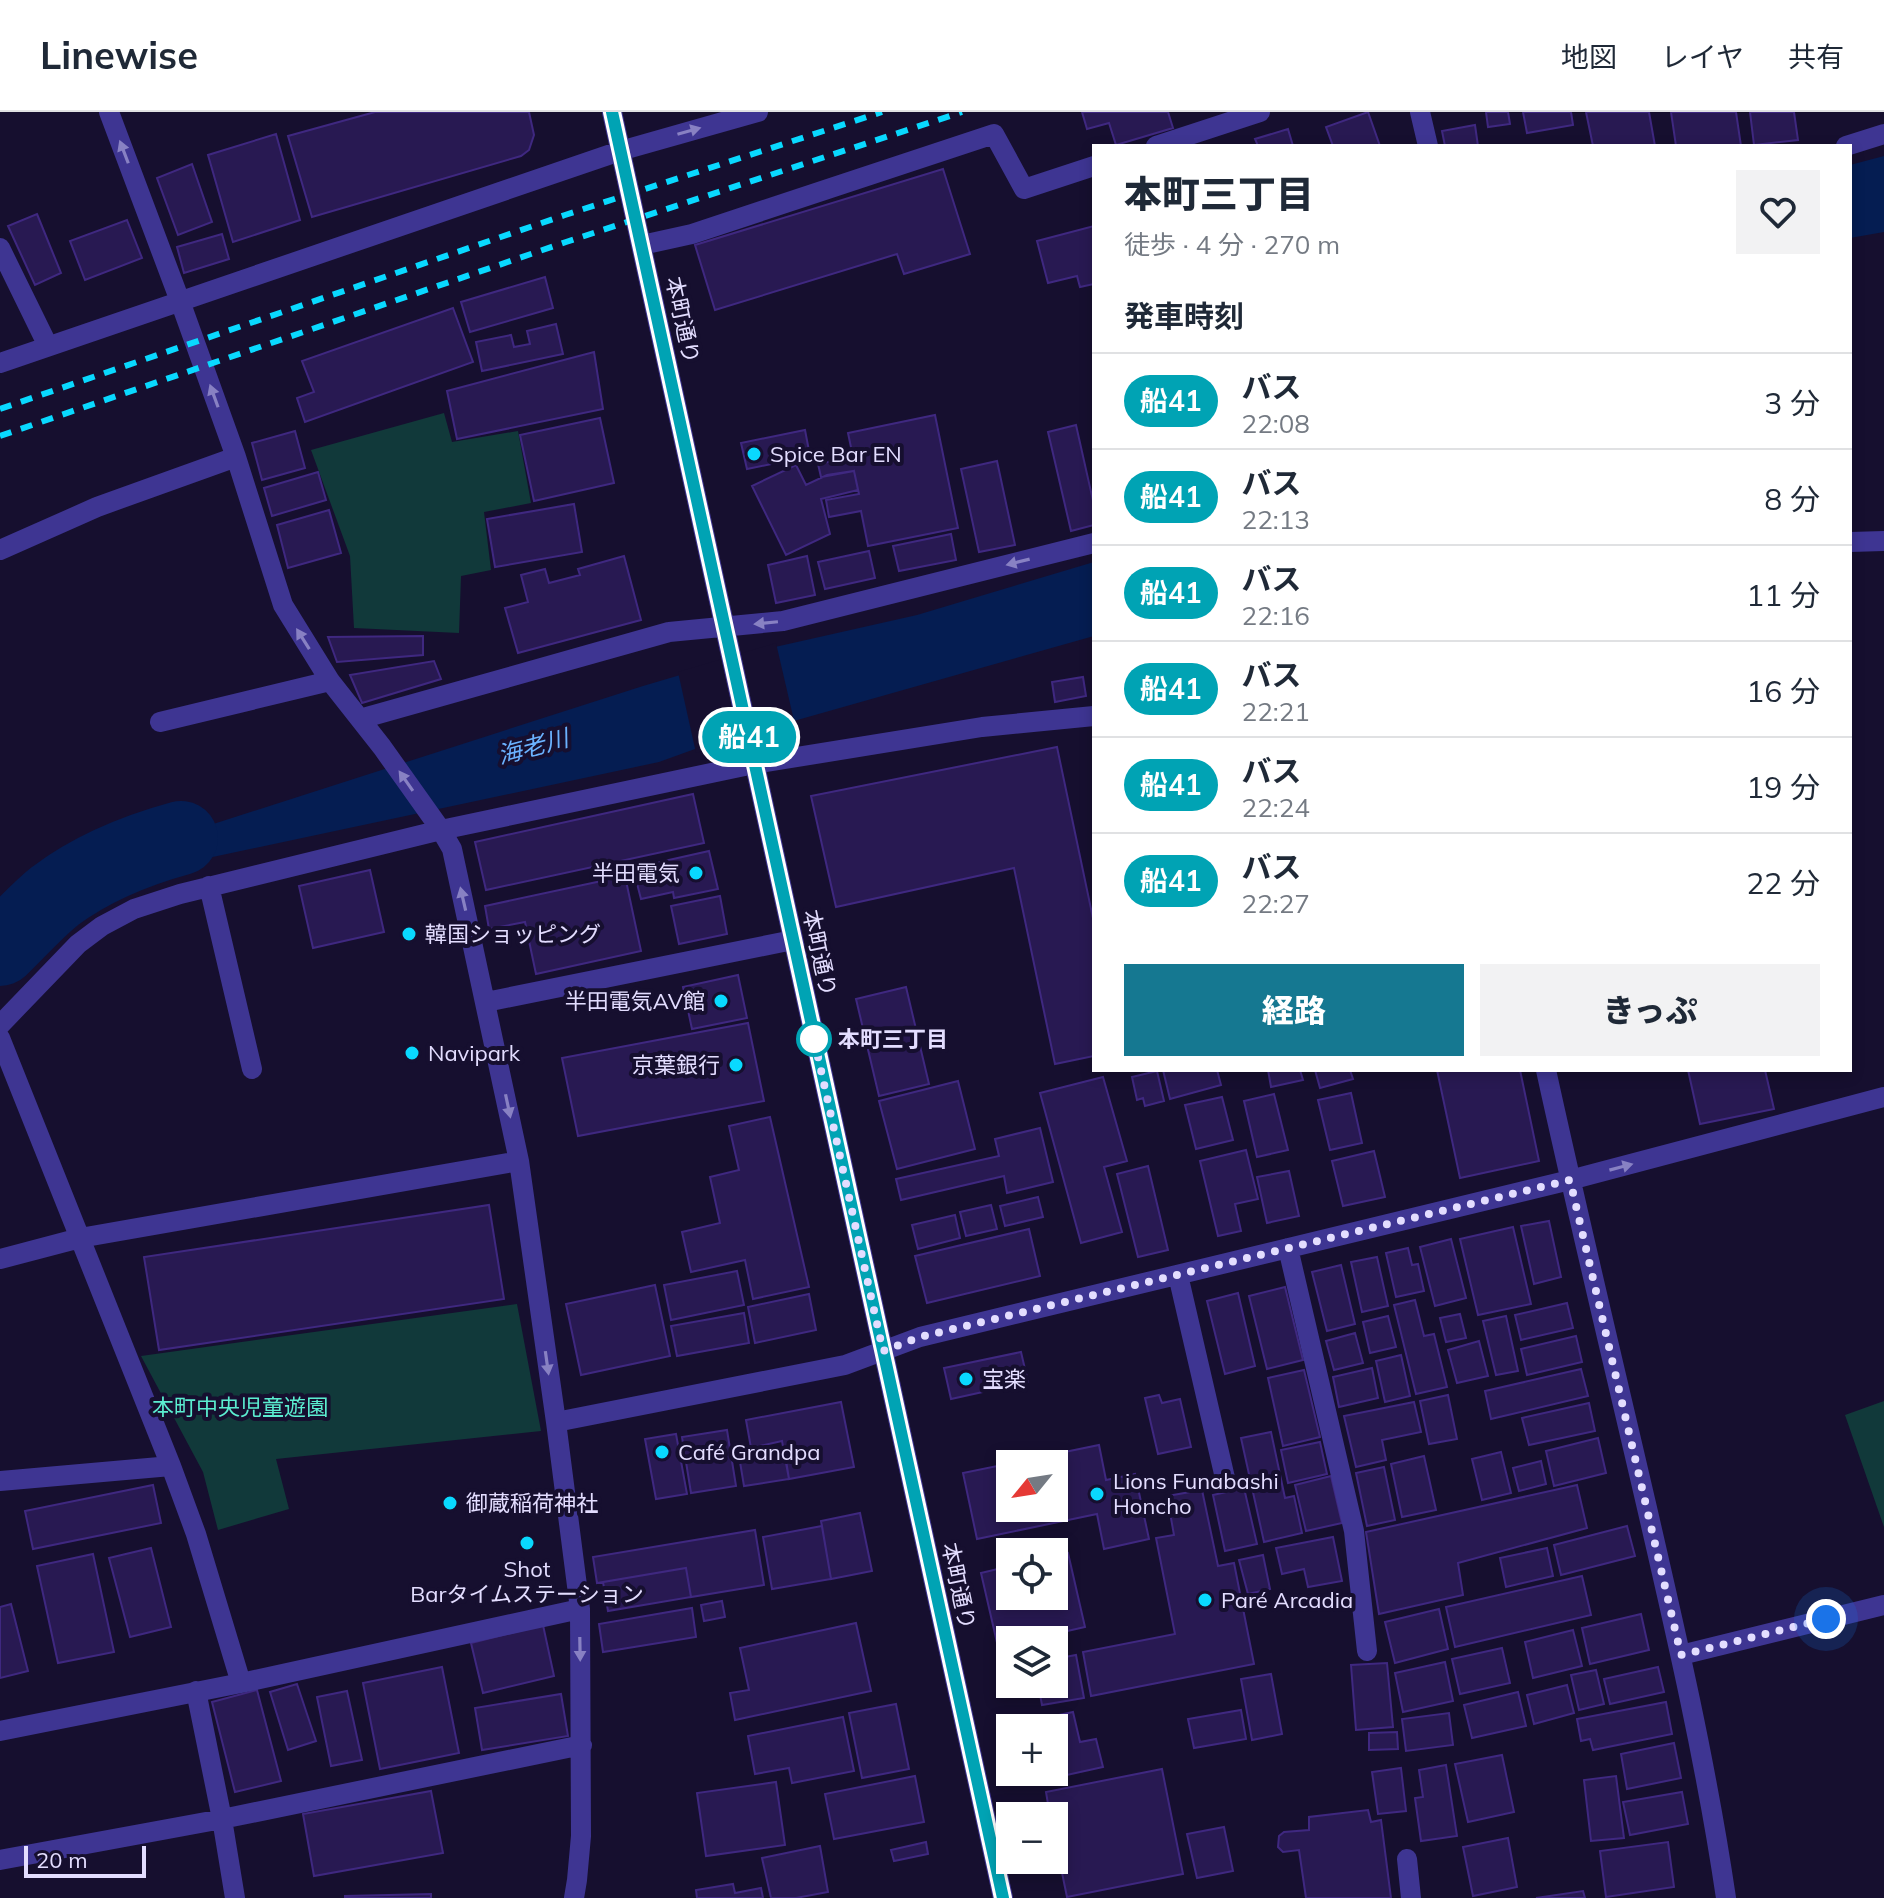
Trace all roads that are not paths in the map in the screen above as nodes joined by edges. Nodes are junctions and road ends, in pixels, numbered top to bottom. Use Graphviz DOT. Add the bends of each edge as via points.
graph roads {
  1 [pos="109,112"];
  2 [pos="612,112"];
  3 [pos="758,112"];
  4 [pos="1260,112"];
  5 [pos="1420,112"];
  6 [pos="1884,134"];
  7 [pos="1162,144"];
  8 [pos="1428,144"];
  9 [pos="1852,144"];
  10 [pos="620,151"];
  11 [pos="1092,167"];
  12 [pos="642,245"];
  13 [pos="0,248"];
  14 [pos="180,301"];
  15 [pos="48,346"];
  16 [pos="0,363"];
  17 [pos="236,457"];
  18 [pos="1884,541"];
  19 [pos="1852,542"];
  20 [pos="1092,544"];
  21 [pos="0,550"];
  22 [pos="725,626"];
  23 [pos="330,681"];
  24 [pos="1092,716"];
  25 [pos="360,719"];
  26 [pos="160,722"];
  27 [pos="752,755"];
  28 [pos="435,822"];
  29 [pos="209,886"];
  30 [pos="793,940"];
  31 [pos="486,1002"];
  32 [pos="0,1025"];
  33 [pos="0,1038"];
  34 [pos="252,1069"];
  35 [pos="1546,1072"];
  36 [pos="1884,1097"];
  37 [pos="519,1161"];
  38 [pos="1570,1180"];
  39 [pos="80,1238"];
  40 [pos="1288,1248"];
  41 [pos="0,1259"];
  42 [pos="1178,1275"];
  43 [pos="883,1351"];
  44 [pos="556,1422"];
  45 [pos="171,1466"];
  46 [pos="1225,1478"];
  47 [pos="0,1481"];
  48 [pos="1884,1605"];
  49 [pos="580,1609"];
  50 [pos="1367,1651"];
  51 [pos="1681,1655"];
  52 [pos="241,1683"];
  53 [pos="196,1691"];
  54 [pos="0,1731"];
  55 [pos="582,1745"];
  56 [pos="222,1819"];
  57 [pos="1407,1859"];
  58 [pos="0,1860"];
  59 [pos="235,1898"];
  60 [pos="574,1898"];
  61 [pos="1003,1898"];
  62 [pos="1411,1898"];
  63 [pos="1726,1898"];
  14 -- 1 [label="street, one-way"];
  2 -- 10 [label="street, 本町通り"];
  10 -- 3 [label="street, one-way"];
  4 -- 7 [label="street"];
  5 -- 8 [label="street"];
  6 -- 9 [label="street"];
  10 -- 12 [label="street, 本町通り"];
  10 -- 14 [label="street"];
  11 -- 12 [label="street" via="1024,189 994,134 692,234"];
  12 -- 22 [label="street, 本町通り"];
  13 -- 15 [label="street"];
  14 -- 15 [label="street"];
  17 -- 14 [label="street, one-way"];
  15 -- 16 [label="street"];
  17 -- 21 [label="street" via="97,507"];
  23 -- 17 [label="street, one-way" via="283,605"];
  18 -- 19 [label="street"];
  20 -- 22 [label="street, one-way" via="783,621"];
  22 -- 25 [label="street" via="669,632"];
  22 -- 27 [label="street, 本町通り"];
  23 -- 25 [label="street"];
  23 -- 26 [label="street"];
  24 -- 27 [label="street"];
  28 -- 25 [label="street, one-way"];
  27 -- 28 [label="street"];
  27 -- 30 [label="street, 本町通り"];
  28 -- 29 [label="street"];
  31 -- 28 [label="street, one-way" via="452,849"];
  29 -- 32 [label="street" via="134,909 102,926"];
  29 -- 34 [label="street"];
  30 -- 31 [label="street"];
  30 -- 43 [label="street, 本町通り"];
  31 -- 37 [label="street, one-way"];
  33 -- 39 [label="street"];
  35 -- 38 [label="street"];
  38 -- 36 [label="street, one-way"];
  37 -- 39 [label="street"];
  37 -- 44 [label="street, one-way"];
  38 -- 40 [label="street"];
  38 -- 51 [label="street"];
  39 -- 41 [label="street"];
  39 -- 45 [label="street"];
  40 -- 42 [label="street"];
  40 -- 50 [label="street" via="1354,1531"];
  42 -- 43 [label="street" via="920,1337"];
  42 -- 46 [label="street"];
  43 -- 44 [label="street" via="845,1365"];
  43 -- 61 [label="street, 本町通り"];
  44 -- 49 [label="street"];
  45 -- 47 [label="street"];
  45 -- 52 [label="street"];
  48 -- 51 [label="street"];
  49 -- 52 [label="street"];
  49 -- 55 [label="street, one-way"];
  51 -- 63 [label="street"];
  52 -- 53 [label="street"];
  53 -- 54 [label="street"];
  53 -- 56 [label="street"];
  55 -- 56 [label="street"];
  55 -- 60 [label="street"];
  56 -- 58 [label="street"];
  56 -- 59 [label="street"];
  57 -- 62 [label="street"];
}
